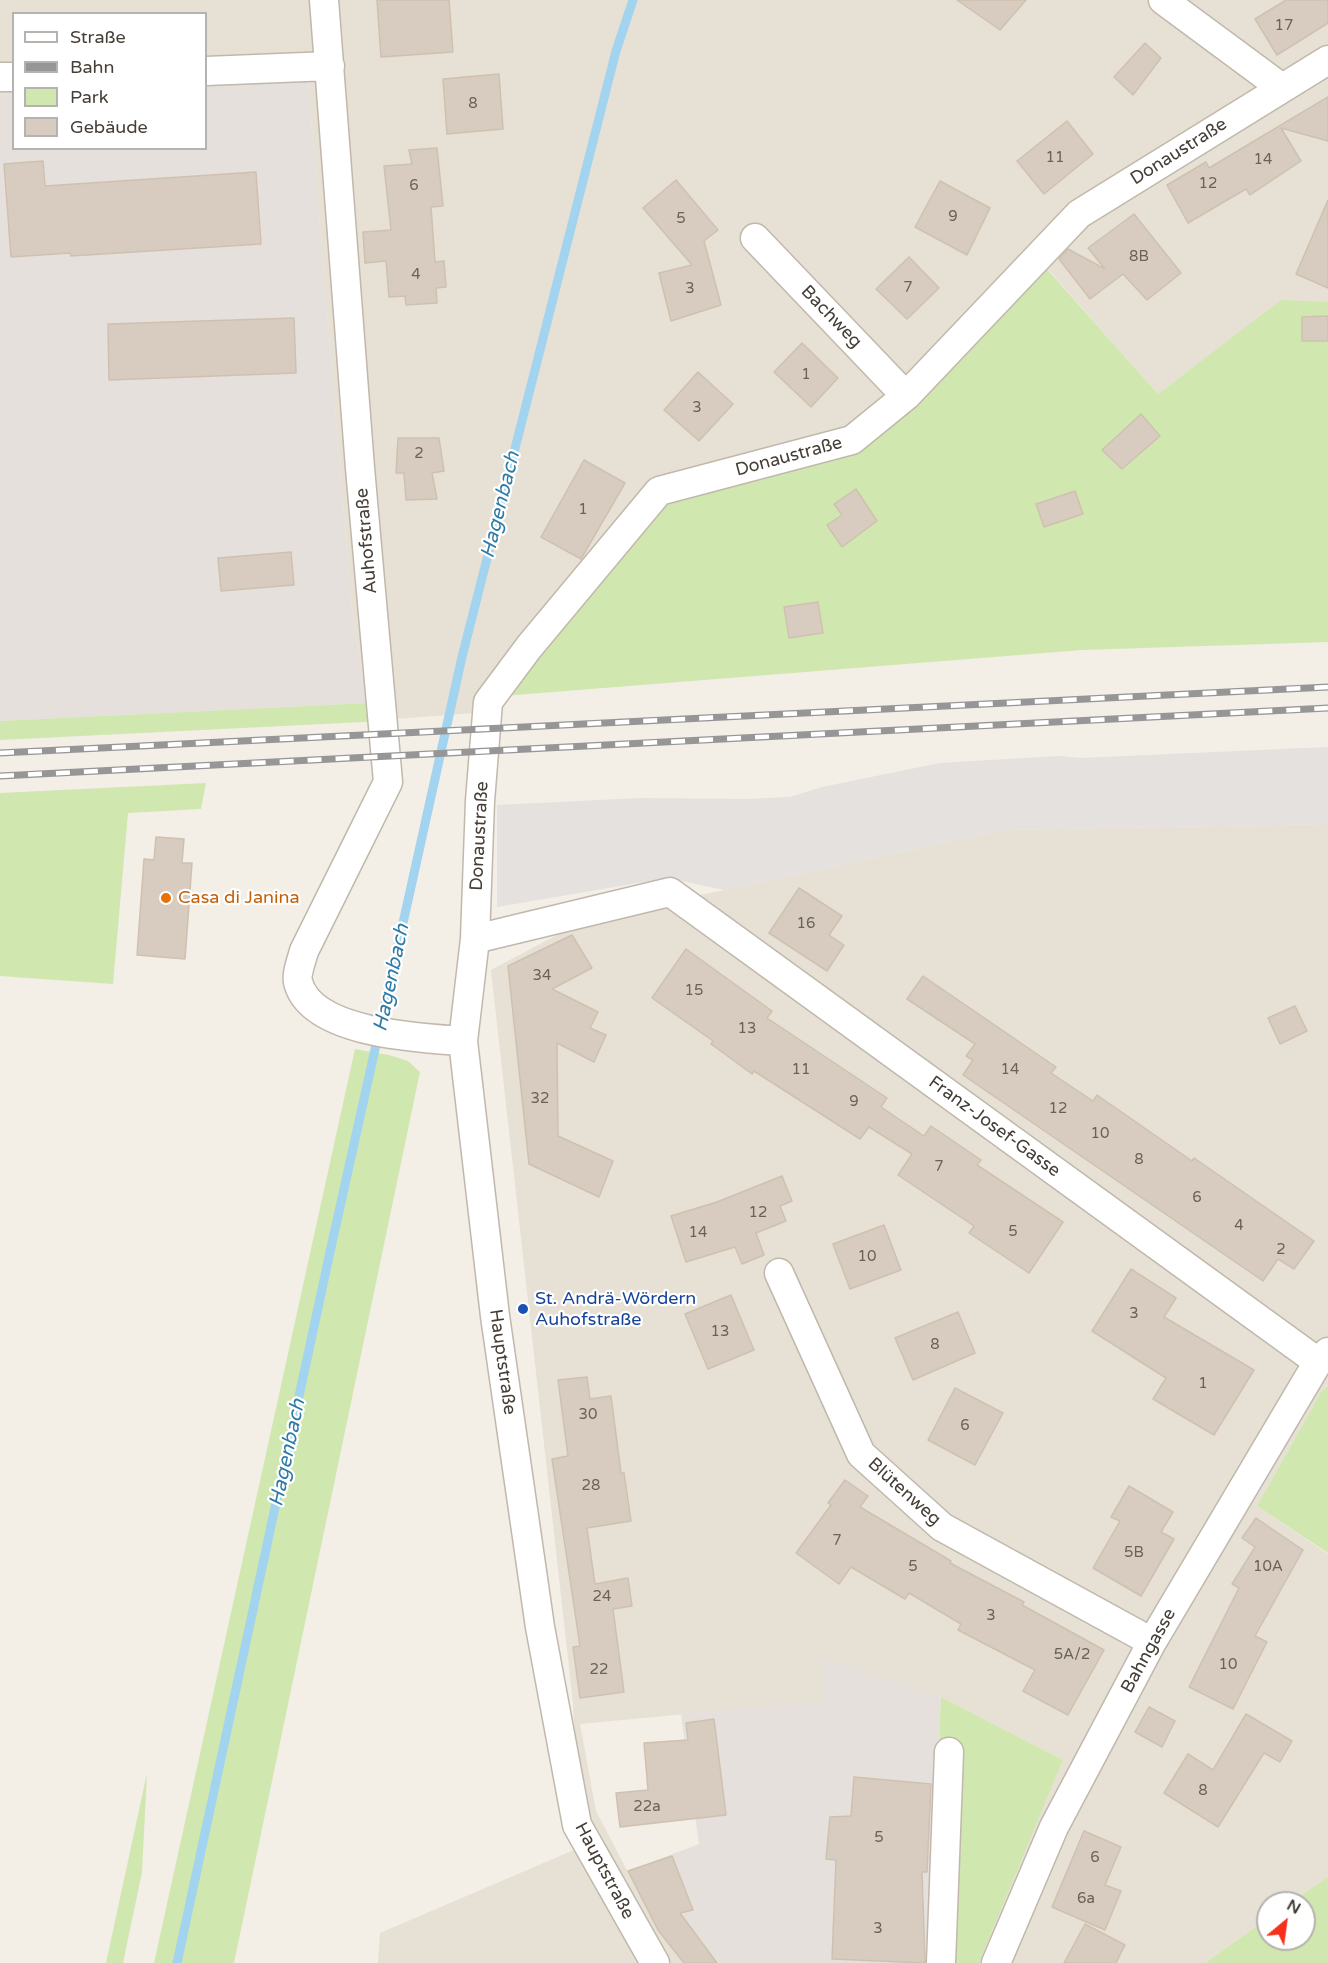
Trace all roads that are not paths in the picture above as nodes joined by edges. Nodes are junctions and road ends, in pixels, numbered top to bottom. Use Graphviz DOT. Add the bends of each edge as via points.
graph roads {
  1 [pos="324,0"];
  2 [pos="1163,0"];
  3 [pos="1328,60"];
  4 [pos="330,66"];
  5 [pos="207,71"];
  6 [pos="1282,88"];
  7 [pos="755,238"];
  8 [pos="906,396"];
  9 [pos="475,939"];
  10 [pos="463,1041"];
  11 [pos="779,1273"];
  12 [pos="1323,1357"];
  13 [pos="1152,1642"];
  14 [pos="949,1752"];
  15 [pos="655,1963"];
  16 [pos="941,1963"];
  17 [pos="996,1963"];
  1 -- 4 [label="street, Auhofstraße"];
  2 -- 6 [label="street"];
  3 -- 6 [label="street, Donaustraße"];
  4 -- 5 [label="street"];
  4 -- 10 [label="street, Auhofstraße" via="388,782 303,951 297,981 317,1009 359,1027 394,1035"];
  6 -- 8 [label="street, Donaustraße" via="1079,214"];
  7 -- 8 [label="street, Bachweg"];
  8 -- 9 [label="street, Donaustraße" via="852,440 659,491 529,647 488,702"];
  9 -- 10 [label="street, Hauptstraße"];
  9 -- 12 [label="street, Franz-Josef-Gasse" via="670,892"];
  10 -- 15 [label="street, Hauptstraße" via="495,1316 540,1627 577,1825"];
  11 -- 13 [label="street, Blütenweg" via="861,1454 942,1527"];
  12 -- 13 [label="street, Bahngasse"];
  13 -- 17 [label="street, Bahngasse" via="1054,1827"];
  14 -- 16 [label="street"];
}
